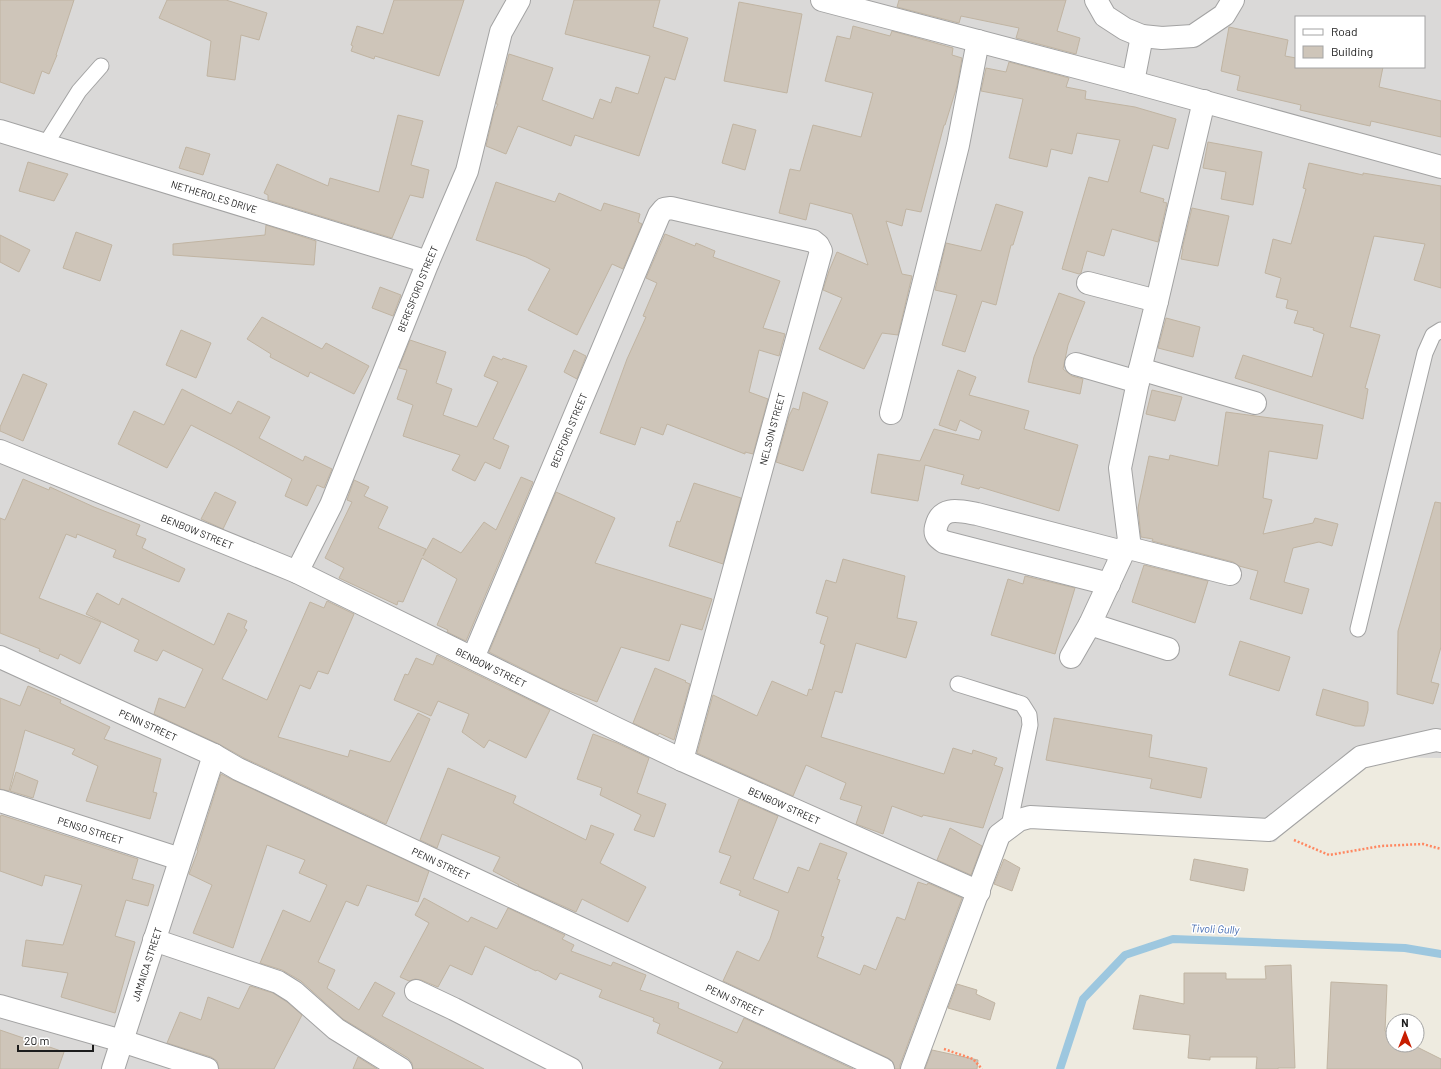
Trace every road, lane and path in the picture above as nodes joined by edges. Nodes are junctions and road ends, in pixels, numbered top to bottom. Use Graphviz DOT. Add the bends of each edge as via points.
graph roads {
  1 [pos="519,0"];
  2 [pos="822,0"];
  3 [pos="1096,0"];
  4 [pos="1233,0"];
  5 [pos="1142,36"];
  6 [pos="978,41"];
  7 [pos="101,66"];
  8 [pos="1133,82"];
  9 [pos="1204,101"];
  10 [pos="0,131"];
  11 [pos="46,145"];
  12 [pos="1441,167"];
  13 [pos="671,208"];
  14 [pos="428,262"];
  15 [pos="1088,283"];
  16 [pos="1157,301"];
  17 [pos="1441,330"];
  18 [pos="1076,364"];
  19 [pos="1139,376"];
  20 [pos="1256,403"];
  21 [pos="891,413"];
  22 [pos="0,451"];
  23 [pos="1011,523"];
  24 [pos="1124,550"];
  25 [pos="998,556"];
  26 [pos="297,572"];
  27 [pos="1230,574"];
  28 [pos="1109,584"];
  29 [pos="1090,624"];
  30 [pos="1358,629"];
  31 [pos="1168,648"];
  32 [pos="0,657"];
  33 [pos="1071,657"];
  34 [pos="473,658"];
  35 [pos="958,684"];
  36 [pos="1441,740"];
  37 [pos="214,755"];
  38 [pos="682,760"];
  39 [pos="0,801"];
  40 [pos="1009,826"];
  41 [pos="1269,830"];
  42 [pos="1441,849"];
  43 [pos="180,859"];
  44 [pos="979,892"];
  45 [pos="154,940"];
  46 [pos="416,991"];
  47 [pos="0,1006"];
  48 [pos="122,1041"];
  49 [pos="923,1042"];
  50 [pos="113,1069"];
  51 [pos="207,1069"];
  52 [pos="401,1069"];
  53 [pos="571,1069"];
  54 [pos="883,1069"];
  55 [pos="912,1069"];
  56 [pos="982,1069"];
  1 -- 14 [label="street, BERESFORD STREET" via="501,32 467,171"];
  2 -- 6 [label="street"];
  3 -- 5 [label="street" via="1105,16"];
  4 -- 5 [label="street" via="1224,15 1193,36"];
  5 -- 8 [label="street"];
  6 -- 8 [label="street"];
  6 -- 21 [label="street" via="958,145"];
  7 -- 11 [label="lane" via="79,91"];
  8 -- 9 [label="street"];
  9 -- 12 [label="street"];
  9 -- 16 [label="street"];
  10 -- 11 [label="street, NETHEROLES DRIVE"];
  11 -- 14 [label="street, NETHEROLES DRIVE"];
  13 -- 34 [label="street, BEDFORD STREET" via="664,209 659,215"];
  13 -- 38 [label="street, NELSON STREET" via="813,241 821,251"];
  14 -- 26 [label="street, BERESFORD STREET" via="331,505"];
  15 -- 16 [label="street"];
  16 -- 19 [label="street"];
  17 -- 30 [label="lane" via="1432,335 1425,353"];
  18 -- 19 [label="street"];
  19 -- 20 [label="street"];
  19 -- 24 [label="street" via="1120,468 1128,540"];
  22 -- 26 [label="street, BENBOW STREET"];
  23 -- 24 [label="street"];
  23 -- 25 [label="street"];
  23 -- 25 [label="street" via="960,511 943,514 938,519 936,537 944,542"];
  24 -- 27 [label="street"];
  24 -- 28 [label="street"];
  25 -- 28 [label="street"];
  26 -- 34 [label="street, BENBOW STREET"];
  28 -- 29 [label="street"];
  29 -- 31 [label="street"];
  29 -- 33 [label="street"];
  32 -- 37 [label="street, PENN STREET"];
  34 -- 38 [label="street, BENBOW STREET"];
  35 -- 40 [label="lane" via="1022,704 1029,715 1030,725"];
  36 -- 41 [label="street" via="1361,757"];
  37 -- 43 [label="street, JAMAICA STREET"];
  37 -- 54 [label="street, PENN STREET" via="238,769"];
  38 -- 44 [label="street, BENBOW STREET"];
  39 -- 43 [label="street, PENSO STREET"];
  40 -- 41 [label="street" via="1030,816"];
  40 -- 44 [label="street" via="999,835"];
  41 -- 42 [label="path" via="1329,855 1381,846 1423,844"];
  43 -- 45 [label="street, JAMAICA STREET"];
  44 -- 49 [label="street"];
  45 -- 48 [label="street, JAMAICA STREET"];
  45 -- 52 [label="street" via="278,982 294,992 336,1029"];
  46 -- 53 [label="street"];
  47 -- 48 [label="street"];
  48 -- 50 [label="street, JAMAICA STREET"];
  48 -- 51 [label="street"];
  49 -- 55 [label="street"];
  49 -- 56 [label="path" via="973,1059"];
}
